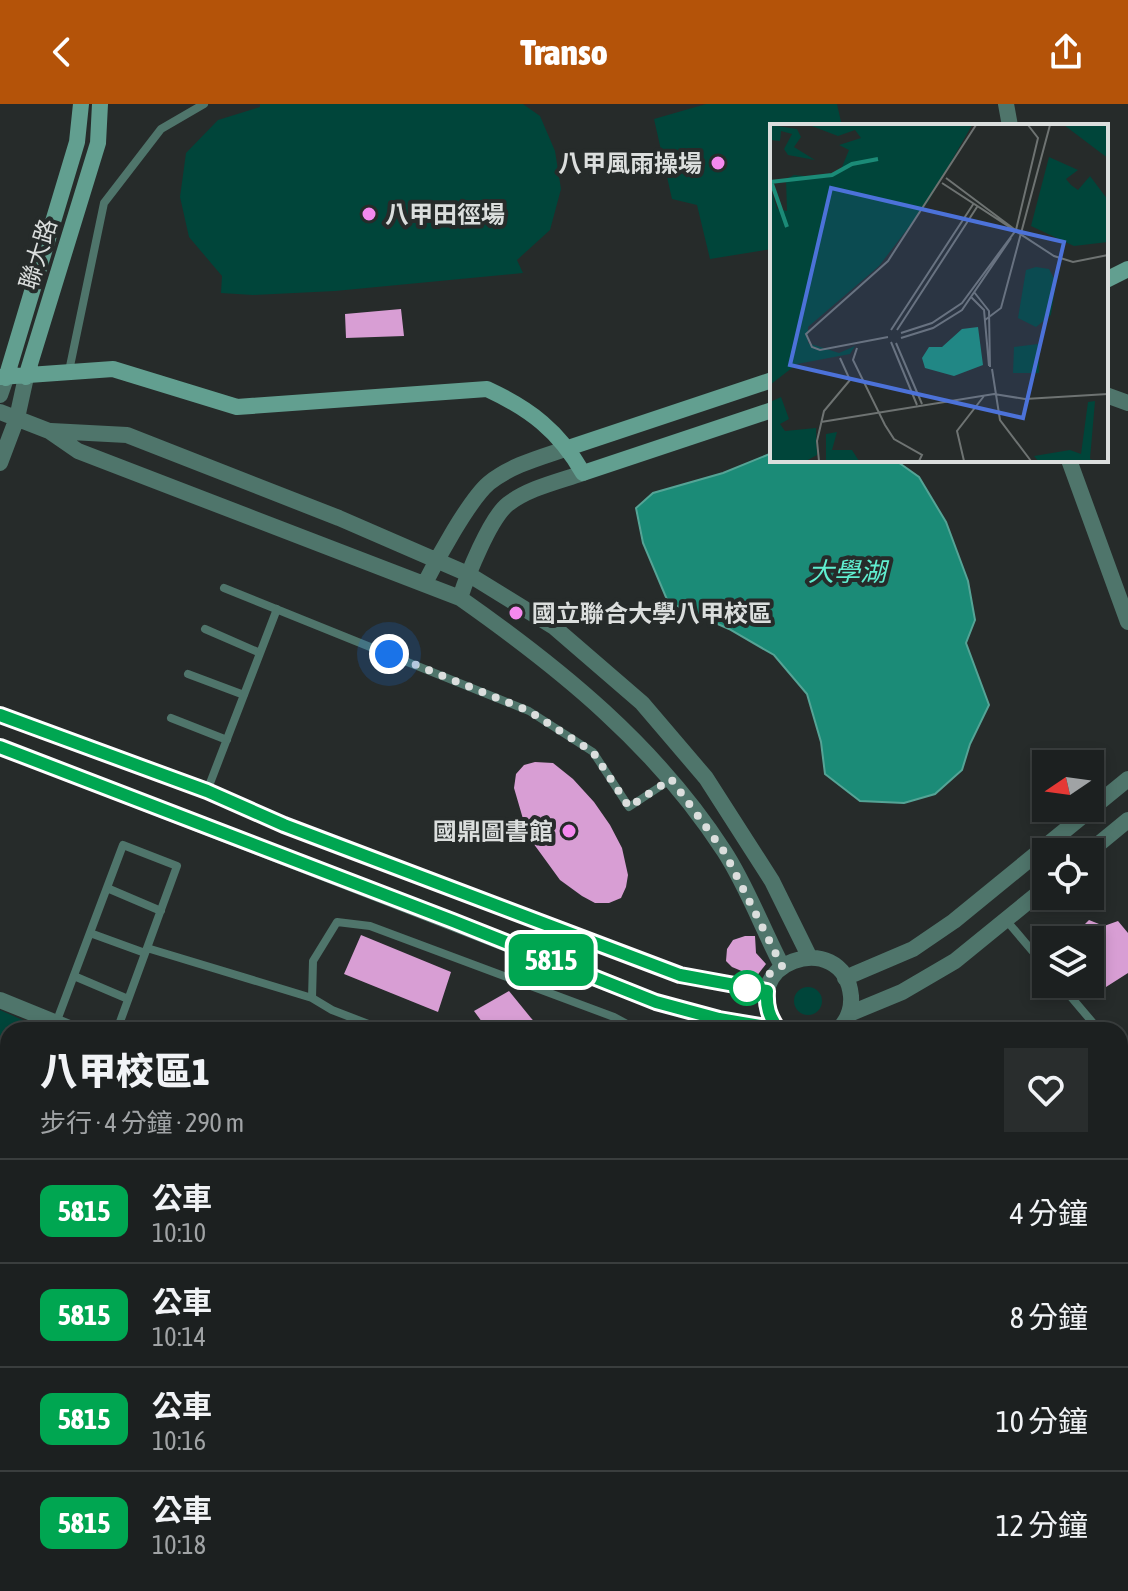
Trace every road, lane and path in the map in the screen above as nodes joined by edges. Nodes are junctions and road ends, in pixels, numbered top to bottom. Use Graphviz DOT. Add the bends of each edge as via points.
graph roads {
  1 [pos="81,104"];
  2 [pos="100,104"];
  3 [pos="204,104"];
  4 [pos="1006,104"];
  5 [pos="1010,124"];
  6 [pos="1128,269"];
  7 [pos="1108,279"];
  8 [pos="68,372"];
  9 [pos="3,377"];
  10 [pos="26,377"];
  11 [pos="770,381"];
  12 [pos="0,395"];
  13 [pos="1108,396"];
  14 [pos="1128,403"];
  15 [pos="770,411"];
  16 [pos="0,412"];
  17 [pos="17,418"];
  18 [pos="49,431"];
  19 [pos="568,448"];
  20 [pos="1070,462"];
  21 [pos="0,463"];
  22 [pos="583,473"];
  23 [pos="437,560"];
  24 [pos="468,574"];
  25 [pos="425,583"];
  26 [pos="224,588"];
  27 [pos="460,598"];
  28 [pos="277,609"];
  29 [pos="1128,622"];
  30 [pos="205,629"];
  31 [pos="260,653"];
  32 [pos="188,674"];
  33 [pos="244,695"];
  34 [pos="0,715"];
  35 [pos="171,718"];
  36 [pos="227,740"];
  37 [pos="0,747"];
  38 [pos="671,779"];
  39 [pos="1128,779"];
  40 [pos="207,791"];
  41 [pos="1128,820"];
  42 [pos="1104,840"];
  43 [pos="107,888"];
  44 [pos="1032,898"];
  45 [pos="161,911"];
  46 [pos="1005,920"];
  47 [pos="90,933"];
  48 [pos="146,951"];
  49 [pos="1032,951"];
  50 [pos="809,956"];
  51 [pos="782,966"];
  52 [pos="74,976"];
  53 [pos="845,978"];
  54 [pos="767,991"];
  55 [pos="312,998"];
  56 [pos="1072,998"];
  57 [pos="128,999"];
  58 [pos="0,1000"];
  59 [pos="849,1014"];
  60 [pos="54,1022"];
  61 [pos="56,1022"];
  62 [pos="120,1022"];
  63 [pos="363,1022"];
  64 [pos="623,1022"];
  65 [pos="735,1022"];
  66 [pos="773,1022"];
  67 [pos="844,1022"];
  68 [pos="1092,1022"];
  1 -- 9 [label="street, 聯大路" via="77,142"];
  2 -- 10 [label="street, 聯大路" via="98,143"];
  3 -- 8 [label="lane" via="161,129 104,203"];
  4 -- 5 [label="street"];
  6 -- 7 [label="street"];
  8 -- 10 [label="street"];
  8 -- 19 [label="street" via="113,369 237,407 487,389 521,405"];
  9 -- 10 [label="street"];
  9 -- 12 [label="street, 聯大路"];
  10 -- 17 [label="street, 聯大路"];
  11 -- 19 [label="street"];
  13 -- 14 [label="street"];
  15 -- 22 [label="street"];
  16 -- 17 [label="street"];
  17 -- 18 [label="street"];
  17 -- 21 [label="street, 聯大路"];
  18 -- 23 [label="street" via="127,435"];
  18 -- 25 [label="street" via="78,451"];
  19 -- 22 [label="street"];
  19 -- 23 [label="street" via="526,462 488,484"];
  20 -- 29 [label="street"];
  22 -- 24 [label="street" via="526,492 505,506"];
  23 -- 24 [label="street"];
  23 -- 25 [label="street"];
  24 -- 27 [label="street"];
  24 -- 50 [label="street" via="554,627 642,703 706,778 772,881"];
  25 -- 27 [label="street"];
  26 -- 28 [label="lane"];
  27 -- 38 [label="street" via="570,680"];
  28 -- 31 [label="lane"];
  28 -- 38 [label="lane" via="529,711 593,752 629,807"];
  30 -- 31 [label="lane"];
  31 -- 33 [label="lane"];
  32 -- 33 [label="lane"];
  33 -- 36 [label="lane"];
  34 -- 40 [label="street"];
  35 -- 36 [label="lane"];
  36 -- 40 [label="lane"];
  37 -- 65 [label="street" via="656,1002"];
  38 -- 51 [label="street" via="725,853"];
  39 -- 53 [label="street" via="954,921 913,949"];
  40 -- 54 [label="street" via="680,975"];
  41 -- 42 [label="street"];
  43 -- 45 [label="lane"];
  43 -- 45 [label="lane" via="123,845 177,866"];
  43 -- 47 [label="lane"];
  44 -- 46 [label="street"];
  45 -- 48 [label="lane"];
  46 -- 49 [label="lane"];
  46 -- 59 [label="street" via="955,961 902,992"];
  47 -- 48 [label="lane"];
  47 -- 52 [label="lane"];
  48 -- 55 [label="lane"];
  48 -- 57 [label="lane"];
  50 -- 51 [label="street"];
  50 -- 53 [label="street" via="823,959"];
  51 -- 54 [label="street"];
  52 -- 57 [label="lane"];
  52 -- 61 [label="lane"];
  53 -- 59 [label="street"];
  54 -- 66 [label="street"];
  55 -- 63 [label="lane"];
  55 -- 64 [label="lane" via="313,961 337,922 370,926"];
  56 -- 68 [label="lane"];
  57 -- 62 [label="lane"];
  58 -- 60 [label="street"];
  59 -- 67 [label="street"];
}
